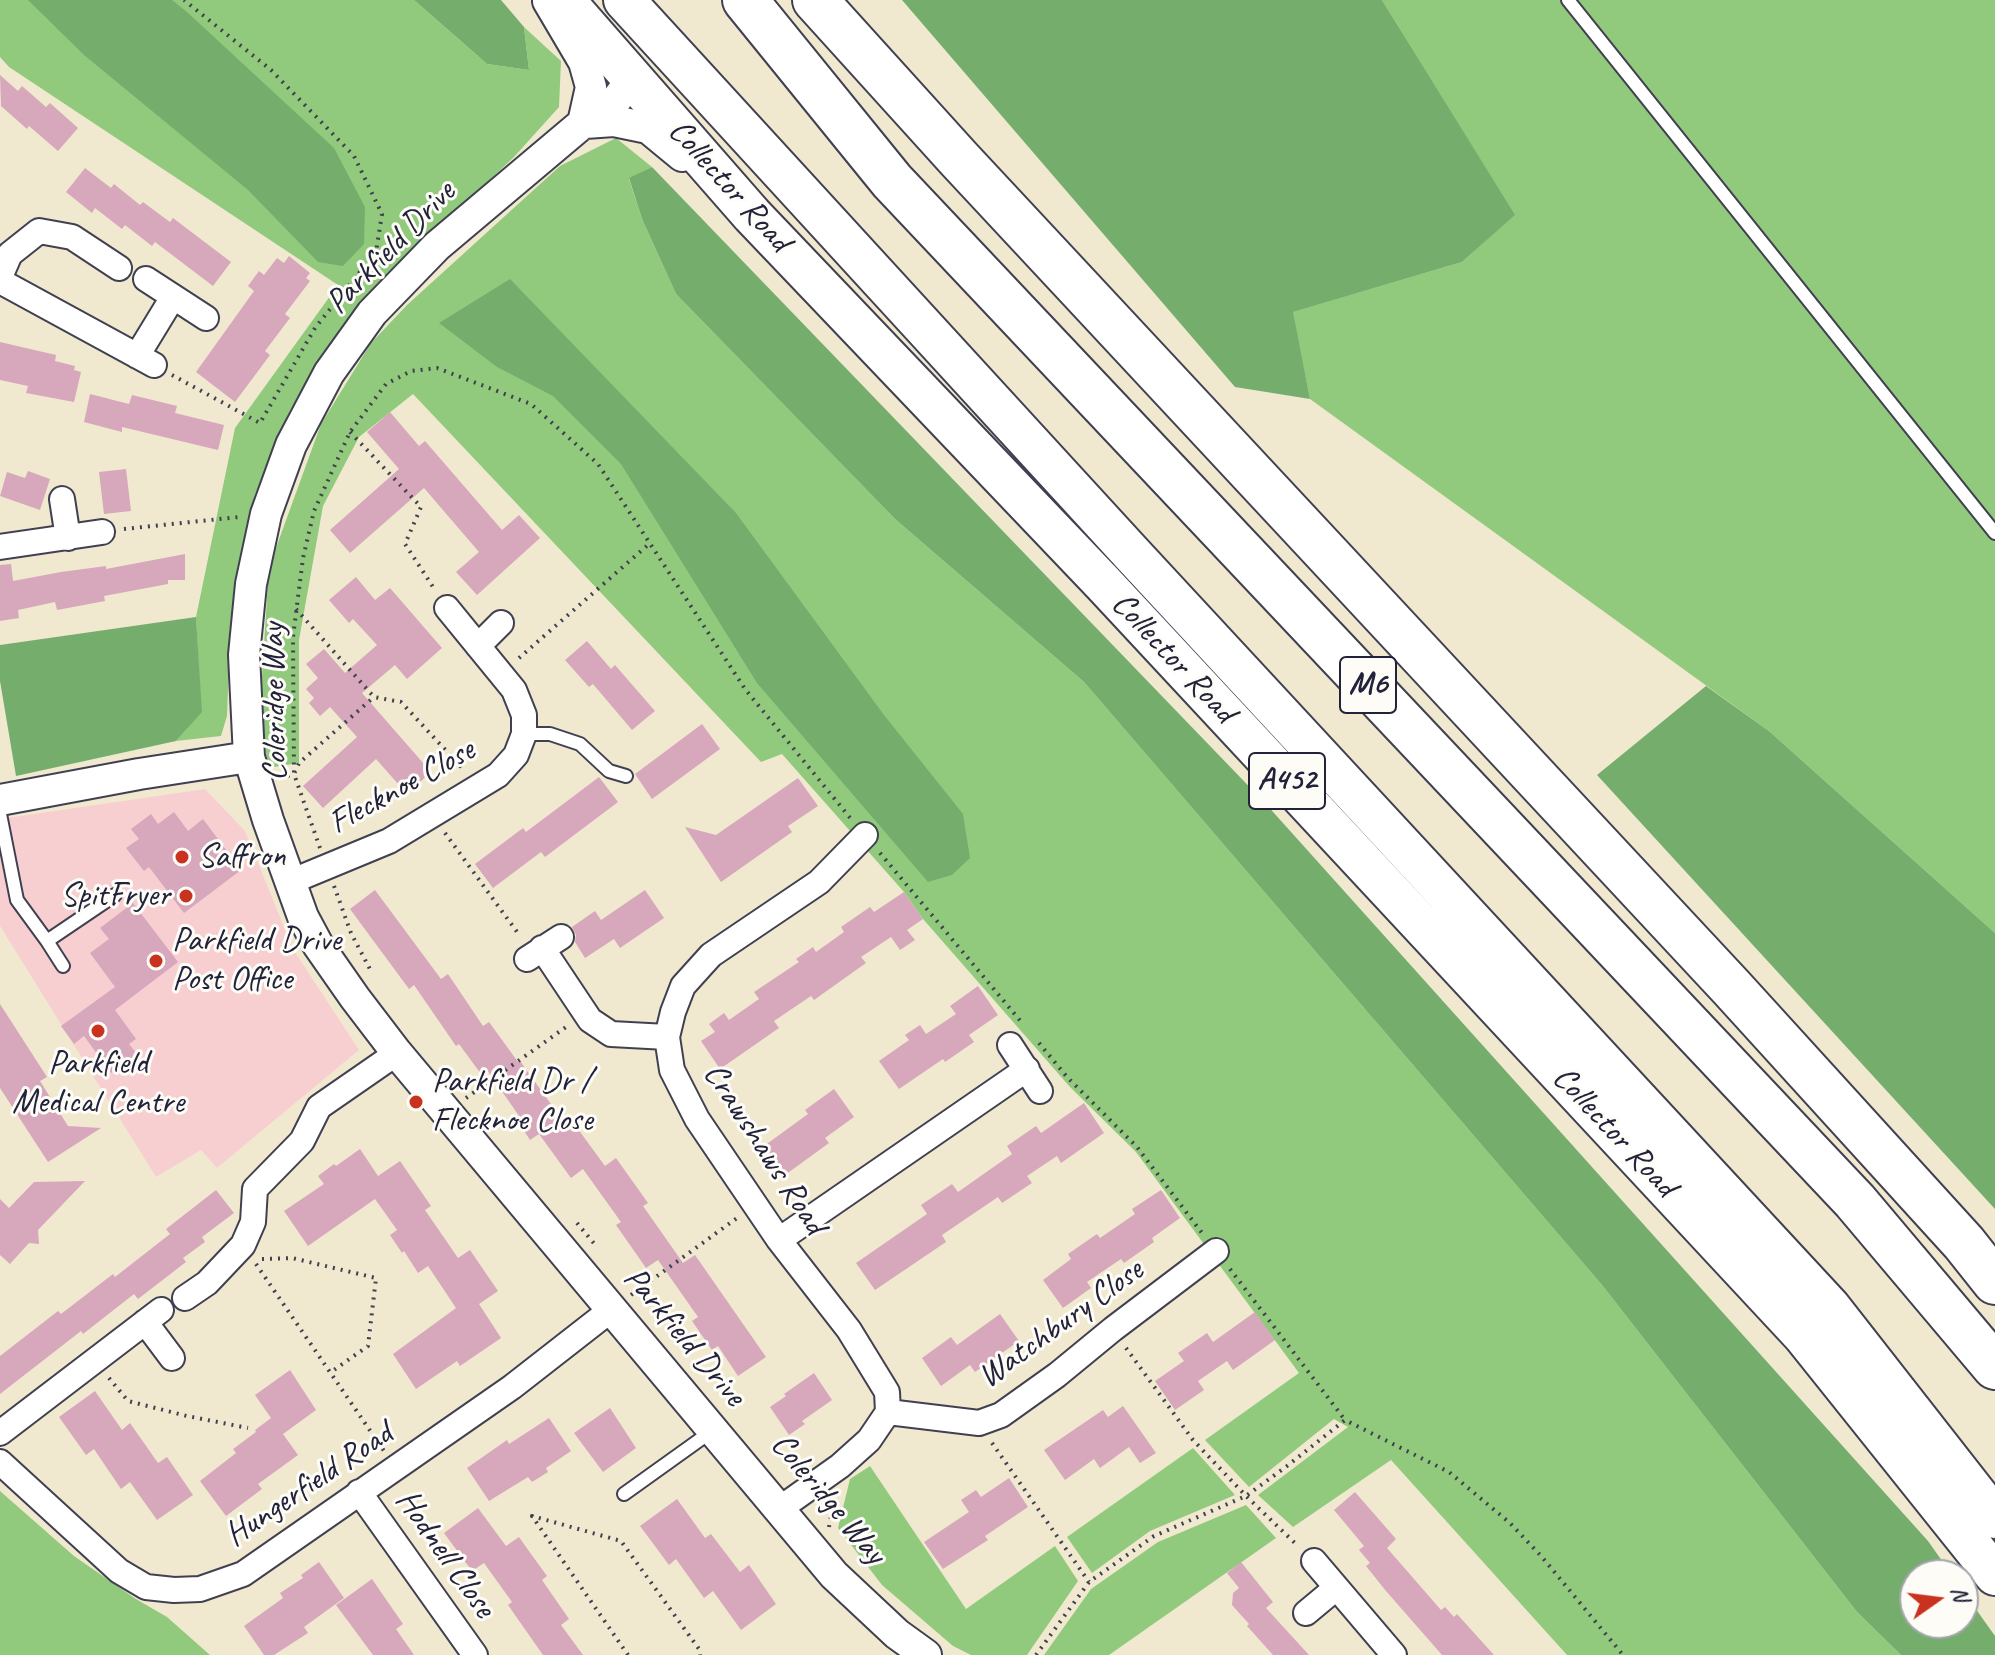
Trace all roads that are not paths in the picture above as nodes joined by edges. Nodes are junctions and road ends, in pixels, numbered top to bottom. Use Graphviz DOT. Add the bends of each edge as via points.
graph roads {
  1 [pos="547,0"];
  2 [pos="564,0"];
  3 [pos="592,0"];
  4 [pos="624,0"];
  5 [pos="745,0"];
  6 [pos="815,0"];
  7 [pos="1568,0"];
  8 [pos="632,79"];
  9 [pos="583,123"];
  10 [pos="752,215"];
  11 [pos="119,268"];
  12 [pos="0,279"];
  13 [pos="146,279"];
  14 [pos="173,297"];
  15 [pos="206,318"];
  16 [pos="62,499"];
  17 [pos="102,532"];
  18 [pos="1995,533"];
  19 [pos="68,538"];
  20 [pos="0,547"];
  21 [pos="447,608"];
  22 [pos="501,623"];
  23 [pos="478,646"];
  24 [pos="524,734"];
  25 [pos="253,771"];
  26 [pos="626,776"];
  27 [pos="0,800"];
  28 [pos="0,814"];
  29 [pos="865,835"];
  30 [pos="290,882"];
  31 [pos="115,895"];
  32 [pos="47,941"];
  33 [pos="541,949"];
  34 [pos="63,966"];
  35 [pos="667,1037"];
  36 [pos="1018,1037"];
  37 [pos="397,1053"];
  38 [pos="1027,1069"];
  39 [pos="1040,1091"];
  40 [pos="779,1240"];
  41 [pos="1216,1251"];
  42 [pos="1995,1282"];
  43 [pos="185,1298"];
  44 [pos="612,1309"];
  45 [pos="172,1358"];
  46 [pos="1995,1367"];
  47 [pos="888,1412"];
  48 [pos="712,1431"];
  49 [pos="0,1433"];
  50 [pos="0,1462"];
  51 [pos="359,1492"];
  52 [pos="624,1494"];
  53 [pos="785,1505"];
  54 [pos="1995,1518"];
  55 [pos="1314,1561"];
  56 [pos="1995,1575"];
  57 [pos="1336,1588"];
  58 [pos="1306,1613"];
  59 [pos="475,1655"];
  60 [pos="926,1655"];
  61 [pos="1394,1655"];
  1 -- 9 [label="street" via="584,62 591,87"];
  2 -- 8 [label="highway, Collector Road / A452"];
  3 -- 8 [label="highway" via="625,38"];
  4 -- 54 [label="highway, Collector Road / A452" via="1830,1307"];
  5 -- 46 [label="highway, M6" via="892,181 1855,1201"];
  6 -- 42 [label="highway, M6" via="1721,976"];
  7 -- 18 [label="lane"];
  8 -- 9 [label="street, Parkfield Drive" via="613,104"];
  8 -- 10 [label="highway, Collector Road / A452"];
  9 -- 10 [label="street" via="614,121 648,128"];
  9 -- 25 [label="street, Parkfield Drive" via="437,246 372,313 329,373 297,433 266,514 251,584 244,655"];
  10 -- 56 [label="highway, Collector Road / A452" via="1103,583 1803,1335"];
  11 -- 12 [label="street" via="72,237 39,231 10,254"];
  12 -- 14 [label="street" via="145,360"];
  13 -- 14 [label="street"];
  14 -- 15 [label="street"];
  16 -- 19 [label="street"];
  17 -- 19 [label="street"];
  19 -- 20 [label="street"];
  21 -- 23 [label="street"];
  22 -- 23 [label="street"];
  23 -- 24 [label="street" via="514,690 524,715"];
  24 -- 26 [label="lane" via="550,734 580,744 609,771"];
  24 -- 30 [label="street, Flecknoe Close" via="516,755 498,775 389,841"];
  25 -- 27 [label="street" via="139,774"];
  25 -- 30 [label="street, Parkfield Drive"];
  28 -- 32 [label="lane" via="17,900"];
  29 -- 35 [label="street, Crawshaws Road" via="819,882 711,955 683,986"];
  30 -- 37 [label="street, Parkfield Drive" via="318,945"];
  31 -- 32 [label="lane"];
  32 -- 34 [label="lane"];
  33 -- 35 [label="street" via="585,1014 611,1034"];
  35 -- 40 [label="street, Crawshaws Road" via="672,1070 697,1119"];
  36 -- 38 [label="street"];
  37 -- 43 [label="street" via="319,1107 302,1141 255,1189 253,1222 214,1292"];
  37 -- 44 [label="street, Parkfield Drive"];
  38 -- 39 [label="street"];
  38 -- 40 [label="street"];
  40 -- 47 [label="street, Crawshaws Road" via="856,1342 887,1392"];
  41 -- 47 [label="street, Watchbury Close" via="1001,1415 979,1423"];
  44 -- 48 [label="street, Parkfield Drive"];
  44 -- 51 [label="street, Hungerfield Road" via="512,1387"];
  45 -- 49 [label="street" via="153,1316"];
  47 -- 53 [label="street" via="869,1440"];
  48 -- 52 [label="lane"];
  48 -- 53 [label="street, Parkfield Drive"];
  50 -- 51 [label="street, Hungerfield Road" via="119,1571 146,1587 174,1590 200,1589 243,1574"];
  51 -- 59 [label="street, Hodnell Close"];
  53 -- 60 [label="street, Parkfield Drive" via="834,1575"];
  55 -- 57 [label="street"];
  57 -- 58 [label="street"];
  57 -- 61 [label="street"];
}
